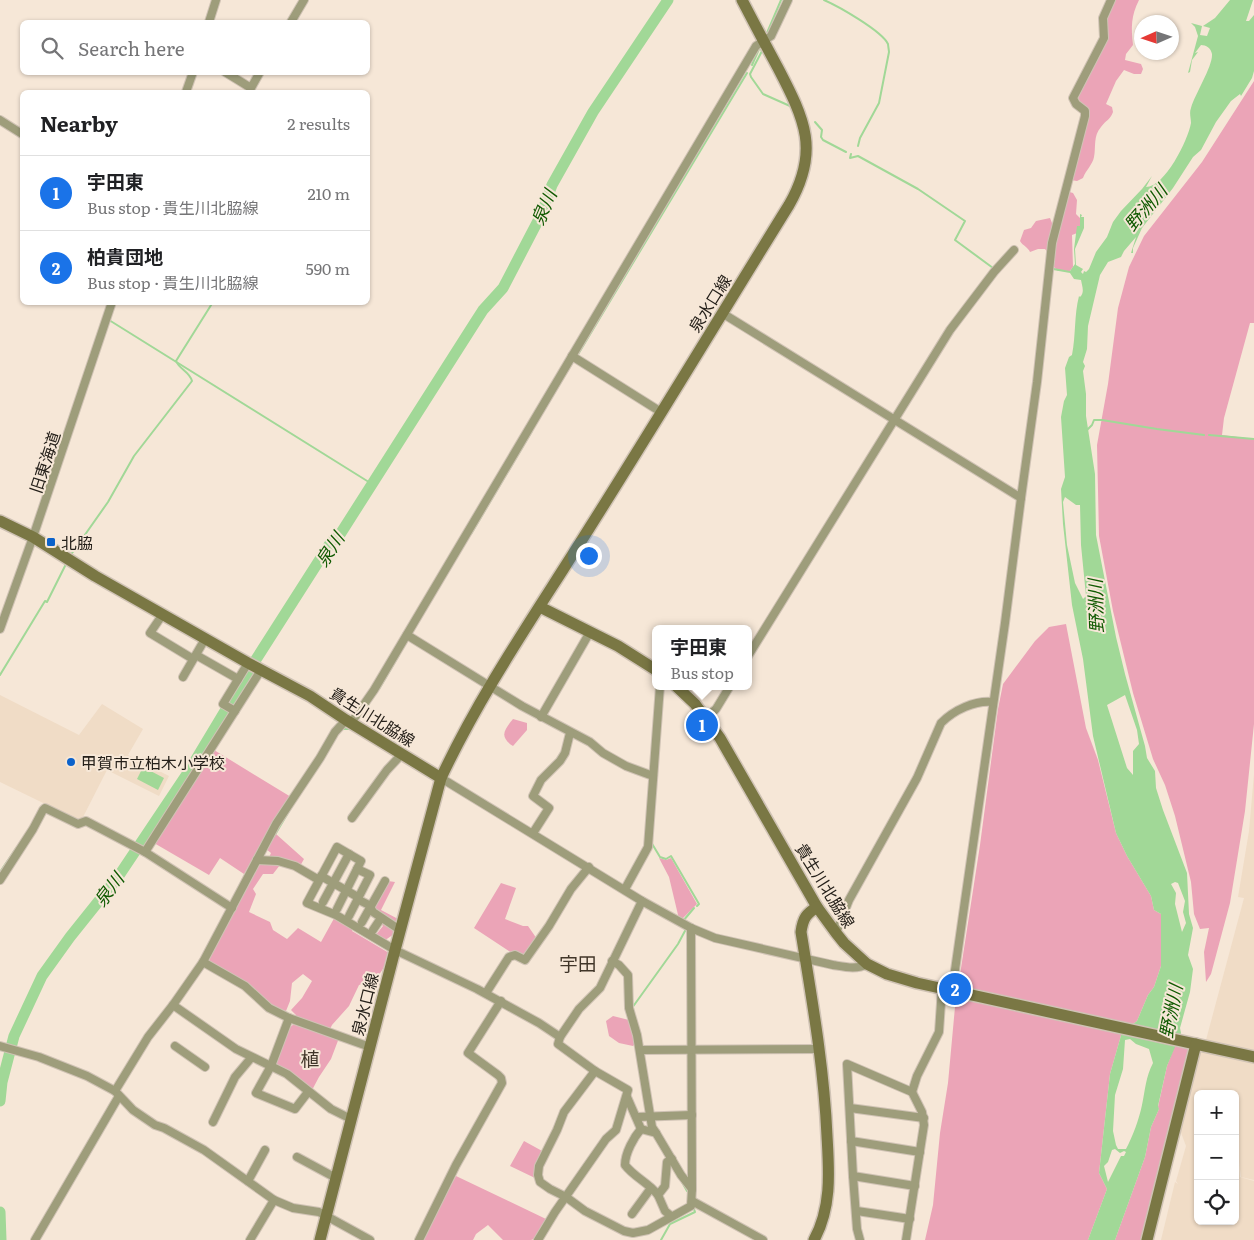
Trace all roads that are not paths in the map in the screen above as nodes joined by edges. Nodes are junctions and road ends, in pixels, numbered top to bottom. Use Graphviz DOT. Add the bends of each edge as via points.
graph roads {
  1 [pos="216,0"];
  2 [pos="304,0"];
  3 [pos="742,0"];
  4 [pos="788,0"];
  5 [pos="1112,0"];
  6 [pos="210,20"];
  7 [pos="292,20"];
  8 [pos="764,41"];
  9 [pos="192,75"];
  10 [pos="230,75"];
  11 [pos="258,75"];
  12 [pos="187,90"];
  13 [pos="0,120"];
  14 [pos="20,133"];
  15 [pos="1014,250"];
  16 [pos="111,305"];
  17 [pos="722,313"];
  18 [pos="572,356"];
  19 [pos="661,412"];
  20 [pos="895,420"];
  21 [pos="1021,498"];
  22 [pos="0,521"];
  23 [pos="33,537"];
  24 [pos="540,607"];
  25 [pos="163,614"];
  26 [pos="0,629"];
  27 [pos="590,632"];
  28 [pos="407,635"];
  29 [pos="206,639"];
  30 [pos="752,650"];
  31 [pos="195,657"];
  32 [pos="248,663"];
  33 [pos="652,667"];
  34 [pos="261,670"];
  35 [pos="182,676"];
  36 [pos="238,679"];
  37 [pos="491,686"];
  38 [pos="660,690"];
  39 [pos="680,690"];
  40 [pos="728,690"];
  41 [pos="993,702"];
  42 [pos="235,710"];
  43 [pos="541,717"];
  44 [pos="706,718"];
  45 [pos="348,721"];
  46 [pos="570,733"];
  47 [pos="402,754"];
  48 [pos="653,776"];
  49 [pos="442,778"];
  50 [pos="352,818"];
  51 [pos="533,833"];
  52 [pos="143,851"];
  53 [pos="348,854"];
  54 [pos="257,860"];
  55 [pos="589,867"];
  56 [pos="357,868"];
  57 [pos="320,878"];
  58 [pos="0,880"];
  59 [pos="385,880"];
  60 [pos="334,883"];
  61 [pos="625,889"];
  62 [pos="346,890"];
  63 [pos="358,898"];
  64 [pos="642,901"];
  65 [pos="323,902"];
  66 [pos="370,907"];
  67 [pos="817,907"];
  68 [pos="232,908"];
  69 [pos="337,909"];
  70 [pos="349,916"];
  71 [pos="381,918"];
  72 [pos="362,922"];
  73 [pos="691,928"];
  74 [pos="373,930"];
  75 [pos="400,930"];
  76 [pos="836,933"];
  77 [pos="395,950"];
  78 [pos="805,959"];
  79 [pos="612,961"];
  80 [pos="203,962"];
  81 [pos="867,964"];
  82 [pos="947,990"];
  83 [pos="486,993"];
  84 [pos="501,1002"];
  85 [pos="173,1005"];
  86 [pos="289,1018"];
  87 [pos="560,1037"];
  88 [pos="1192,1043"];
  89 [pos="175,1046"];
  90 [pos="370,1046"];
  91 [pos="7,1048"];
  92 [pos="692,1049"];
  93 [pos="820,1049"];
  94 [pos="640,1050"];
  95 [pos="1254,1056"];
  96 [pos="251,1058"];
  97 [pos="271,1066"];
  98 [pos="205,1067"];
  99 [pos="596,1071"];
  100 [pos="308,1092"];
  101 [pos="912,1092"];
  102 [pos="117,1094"];
  103 [pos="627,1097"];
  104 [pos="850,1108"];
  105 [pos="692,1115"];
  106 [pos="652,1116"];
  107 [pos="637,1117"];
  108 [pos="924,1118"];
  109 [pos="351,1119"];
  110 [pos="213,1122"];
  111 [pos="641,1128"];
  112 [pos="656,1133"];
  113 [pos="852,1142"];
  114 [pos="265,1150"];
  115 [pos="920,1152"];
  116 [pos="297,1157"];
  117 [pos="672,1159"];
  118 [pos="853,1176"];
  119 [pos="336,1178"];
  120 [pos="248,1181"];
  121 [pos="915,1186"];
  122 [pos="651,1188"];
  123 [pos="692,1189"];
  124 [pos="658,1195"];
  125 [pos="566,1197"];
  126 [pos="274,1200"];
  127 [pos="692,1201"];
  128 [pos="857,1211"];
  129 [pos="632,1214"];
  130 [pos="326,1215"];
  131 [pos="671,1216"];
  132 [pos="910,1219"];
  133 [pos="35,1240"];
  134 [pos="250,1240"];
  135 [pos="320,1240"];
  136 [pos="370,1240"];
  137 [pos="419,1240"];
  138 [pos="538,1240"];
  139 [pos="763,1240"];
  140 [pos="814,1240"];
  141 [pos="860,1240"];
  142 [pos="906,1240"];
  143 [pos="1148,1240"];
  1 -- 6 [label="street"];
  2 -- 7 [label="street"];
  3 -- 8 [label="main road, 泉水口線"];
  4 -- 8 [label="street" via="771,36"];
  5 -- 21 [label="street" via="1103,18 1104,38 1073,98 1085,111 1085,116 1052,243"];
  8 -- 17 [label="main road, 泉水口線" via="803,122 806,160 802,179 793,197"];
  8 -- 18 [label="street" via="756,46"];
  9 -- 12 [label="street"];
  10 -- 11 [label="street" via="251,88"];
  13 -- 14 [label="street"];
  15 -- 20 [label="street" via="950,330"];
  16 -- 23 [label="street, 旧東海道"];
  17 -- 19 [label="main road, 泉水口線"];
  17 -- 20 [label="street"];
  18 -- 19 [label="street"];
  18 -- 28 [label="street"];
  19 -- 24 [label="main road, 泉水口線"];
  20 -- 21 [label="street"];
  20 -- 30 [label="street"];
  21 -- 41 [label="street"];
  22 -- 23 [label="main road, 貴生川北脇線"];
  23 -- 25 [label="main road, 貴生川北脇線"];
  23 -- 26 [label="street, 旧東海道"];
  24 -- 27 [label="main road"];
  24 -- 37 [label="main road"];
  25 -- 29 [label="main road, 貴生川北脇線"];
  25 -- 31 [label="street" via="150,633"];
  27 -- 33 [label="main road"];
  27 -- 43 [label="street"];
  28 -- 37 [label="street"];
  28 -- 45 [label="street" via="374,690"];
  29 -- 31 [label="street"];
  29 -- 32 [label="main road, 貴生川北脇線"];
  31 -- 35 [label="street"];
  31 -- 36 [label="street"];
  32 -- 34 [label="main road, 貴生川北脇線"];
  32 -- 36 [label="street"];
  34 -- 42 [label="street"];
  34 -- 45 [label="main road, 貴生川北脇線"];
  36 -- 42 [label="street" via="223,704"];
  37 -- 43 [label="street"];
  37 -- 49 [label="main road"];
  38 -- 48 [label="street"];
  39 -- 44 [label="main road, 貴生川北脇線"];
  40 -- 44 [label="street"];
  41 -- 76 [label="street" via="975,703 941,723 917,778 853,893"];
  41 -- 82 [label="street"];
  42 -- 52 [label="street"];
  43 -- 46 [label="street"];
  44 -- 67 [label="main road, 貴生川北脇線"];
  45 -- 47 [label="main road, 貴生川北脇線"];
  45 -- 54 [label="street" via="335,732 276,824"];
  46 -- 48 [label="street" via="626,766"];
  46 -- 51 [label="street" via="560,761 541,780 533,796 549,808"];
  47 -- 49 [label="main road, 貴生川北脇線"];
  47 -- 50 [label="street"];
  48 -- 61 [label="street" via="648,847"];
  49 -- 51 [label="street"];
  49 -- 75 [label="main road, 泉水口線"];
  51 -- 55 [label="street"];
  52 -- 58 [label="street" via="86,821 78,824 45,808"];
  52 -- 68 [label="street"];
  53 -- 56 [label="street" via="361,861"];
  53 -- 57 [label="street" via="337,847"];
  53 -- 60 [label="street"];
  54 -- 57 [label="street" via="278,860"];
  54 -- 68 [label="street"];
  55 -- 61 [label="street"];
  55 -- 83 [label="street" via="525,960 509,957"];
  56 -- 62 [label="street"];
  56 -- 63 [label="street" via="370,875"];
  57 -- 60 [label="street"];
  57 -- 77 [label="street" via="307,903 336,915"];
  59 -- 66 [label="street"];
  60 -- 62 [label="street"];
  60 -- 65 [label="street"];
  61 -- 64 [label="street"];
  62 -- 63 [label="street"];
  62 -- 69 [label="street"];
  63 -- 66 [label="street"];
  63 -- 70 [label="street"];
  64 -- 73 [label="street"];
  64 -- 79 [label="street"];
  66 -- 71 [label="street"];
  66 -- 72 [label="street"];
  67 -- 76 [label="main road, 貴生川北脇線"];
  67 -- 78 [label="main road" via="803,919 801,932"];
  68 -- 80 [label="street"];
  71 -- 74 [label="street"];
  71 -- 75 [label="street"];
  73 -- 78 [label="street" via="715,938"];
  73 -- 92 [label="street"];
  75 -- 77 [label="main road, 泉水口線"];
  76 -- 81 [label="main road, 貴生川北脇線"];
  77 -- 83 [label="street"];
  77 -- 90 [label="main road, 泉水口線"];
  78 -- 81 [label="street" via="851,968"];
  78 -- 93 [label="main road"];
  79 -- 87 [label="street" via="596,994 583,1003"];
  79 -- 94 [label="street" via="628,975 629,1008"];
  80 -- 85 [label="street"];
  80 -- 86 [label="street" via="245,986 269,1008"];
  81 -- 82 [label="main road, 貴生川北脇線" via="897,978"];
  82 -- 88 [label="main road, 貴生川北脇線"];
  82 -- 101 [label="street" via="939,1032"];
  83 -- 84 [label="street"];
  84 -- 87 [label="street"];
  84 -- 137 [label="street" via="468,1054 498,1075 502,1083"];
  85 -- 96 [label="street"];
  85 -- 102 [label="street" via="148,1037"];
  86 -- 90 [label="street"];
  86 -- 97 [label="street"];
  87 -- 99 [label="street" via="560,1047"];
  88 -- 95 [label="main road, 貴生川北脇線"];
  88 -- 143 [label="main road"];
  89 -- 98 [label="street"];
  90 -- 109 [label="main road, 泉水口線"];
  91 -- 102 [label="street" via="88,1076"];
  92 -- 93 [label="street"];
  92 -- 94 [label="street"];
  92 -- 105 [label="street"];
  93 -- 140 [label="main road" via="830,1181 826,1208"];
  94 -- 106 [label="street"];
  96 -- 97 [label="street"];
  96 -- 110 [label="street" via="235,1077"];
  97 -- 100 [label="street" via="287,1074"];
  97 -- 100 [label="street" via="256,1093 295,1109"];
  99 -- 103 [label="street" via="628,1090"];
  99 -- 125 [label="street" via="564,1112 539,1166 540,1182"];
  100 -- 109 [label="street"];
  101 -- 104 [label="street" via="847,1064"];
  101 -- 108 [label="street"];
  102 -- 120 [label="street" via="155,1125 204,1150"];
  102 -- 133 [label="street"];
  103 -- 107 [label="street"];
  103 -- 125 [label="street" via="616,1130"];
  104 -- 108 [label="street"];
  104 -- 113 [label="street"];
  105 -- 106 [label="street"];
  105 -- 123 [label="street"];
  106 -- 107 [label="street"];
  106 -- 112 [label="street" via="652,1127"];
  107 -- 111 [label="street"];
  108 -- 115 [label="street"];
  109 -- 119 [label="main road, 泉水口線"];
  111 -- 112 [label="street"];
  111 -- 122 [label="street" via="625,1164"];
  112 -- 117 [label="street"];
  113 -- 115 [label="street"];
  113 -- 118 [label="street"];
  114 -- 120 [label="street"];
  115 -- 121 [label="street"];
  116 -- 119 [label="street"];
  117 -- 123 [label="street"];
  117 -- 124 [label="street" via="667,1162 665,1186"];
  118 -- 121 [label="street"];
  118 -- 128 [label="street"];
  119 -- 130 [label="main road, 泉水口線"];
  120 -- 126 [label="street"];
  121 -- 132 [label="street"];
  122 -- 124 [label="street"];
  122 -- 129 [label="street"];
  123 -- 127 [label="street"];
  124 -- 131 [label="street"];
  125 -- 131 [label="street" via="585,1211 633,1233 648,1230"];
  125 -- 138 [label="street"];
  126 -- 130 [label="street"];
  126 -- 134 [label="street"];
  127 -- 131 [label="street" via="691,1206"];
  127 -- 139 [label="street"];
  128 -- 132 [label="street"];
  128 -- 141 [label="street"];
  130 -- 135 [label="main road, 泉水口線"];
  130 -- 136 [label="street"];
  132 -- 142 [label="street"];
}
